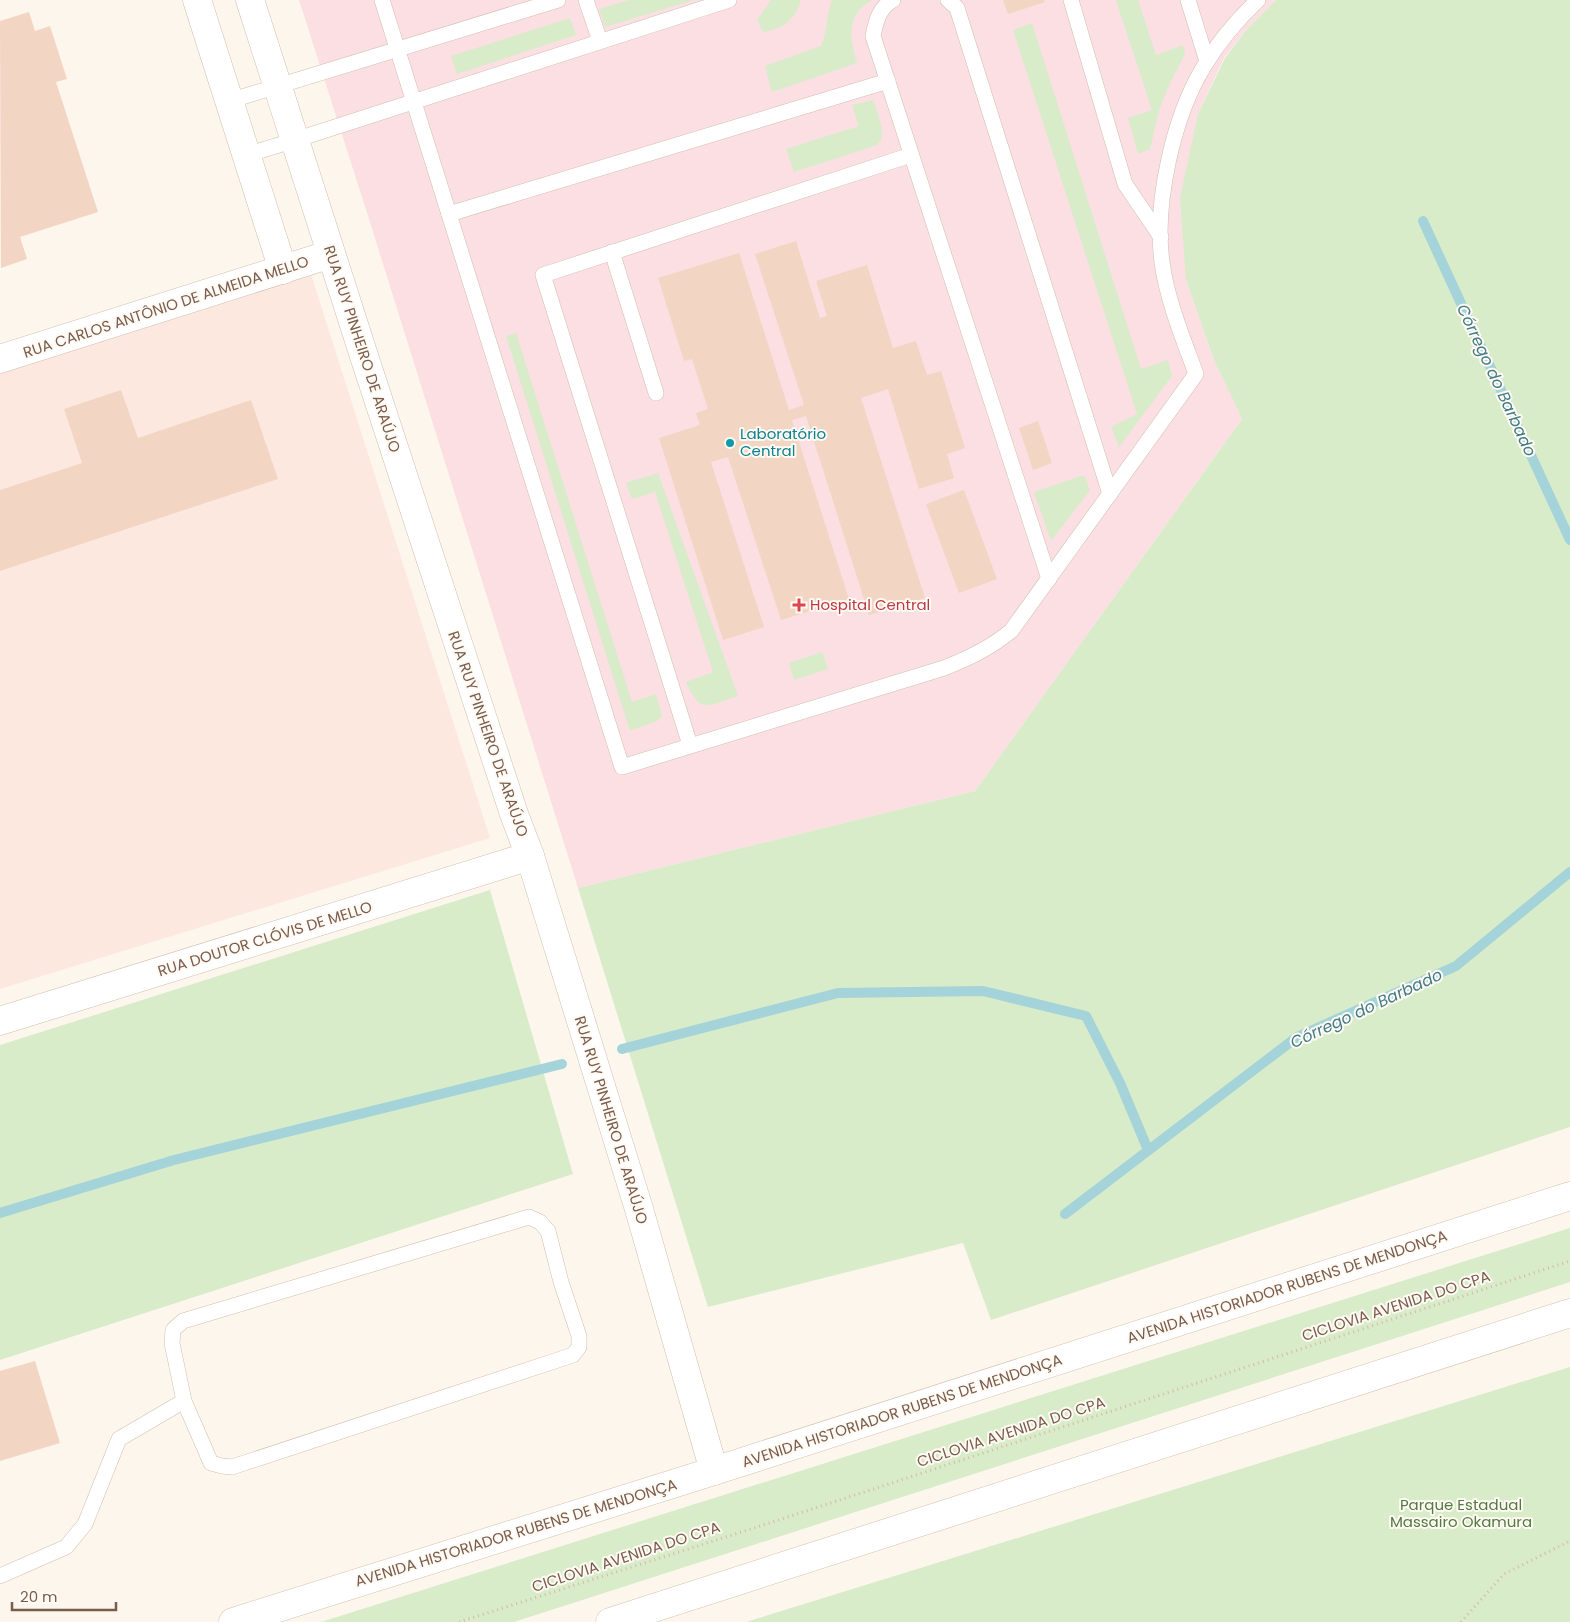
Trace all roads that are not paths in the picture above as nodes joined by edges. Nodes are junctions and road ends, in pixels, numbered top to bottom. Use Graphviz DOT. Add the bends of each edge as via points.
graph roads {
  1 [pos="197,0"];
  2 [pos="250,0"];
  3 [pos="382,0"];
  4 [pos="558,0"];
  5 [pos="586,0"];
  6 [pos="729,0"];
  7 [pos="893,0"];
  8 [pos="948,0"];
  9 [pos="1071,0"];
  10 [pos="1188,0"];
  11 [pos="1258,0"];
  12 [pos="600,42"];
  13 [pos="398,49"];
  14 [pos="1208,61"];
  15 [pos="888,81"];
  16 [pos="278,86"];
  17 [pos="229,101"];
  18 [pos="414,101"];
  19 [pos="295,140"];
  20 [pos="246,155"];
  21 [pos="911,155"];
  22 [pos="449,214"];
  23 [pos="1160,237"];
  24 [pos="612,252"];
  25 [pos="331,254"];
  26 [pos="283,270"];
  27 [pos="0,359"];
  28 [pos="656,393"];
  29 [pos="1110,494"];
  30 [pos="1049,579"];
  31 [pos="690,744"];
  32 [pos="530,856"];
  33 [pos="0,1021"];
  34 [pos="1570,1196"];
  35 [pos="1570,1313"];
  36 [pos="184,1401"];
  37 [pos="714,1471"];
  38 [pos="0,1576"];
  39 [pos="233,1622"];
  40 [pos="610,1622"];
  1 -- 17 [label="street"];
  2 -- 16 [label="street, RUA RUY PINHEIRO DE ARAÚJO"];
  3 -- 13 [label="lane"];
  4 -- 13 [label="lane"];
  5 -- 12 [label="lane"];
  6 -- 12 [label="lane"];
  7 -- 15 [label="lane" via="878,16 873,36"];
  8 -- 29 [label="lane" via="957,8"];
  9 -- 23 [label="lane" via="1125,184"];
  10 -- 14 [label="lane"];
  11 -- 14 [label="lane" via="1222,39"];
  12 -- 18 [label="lane"];
  13 -- 16 [label="lane"];
  13 -- 18 [label="lane"];
  14 -- 23 [label="lane" via="1186,103 1171,150 1162,191"];
  15 -- 21 [label="lane"];
  15 -- 22 [label="lane"];
  16 -- 17 [label="lane"];
  16 -- 19 [label="street, RUA RUY PINHEIRO DE ARAÚJO"];
  17 -- 20 [label="street"];
  18 -- 19 [label="lane"];
  18 -- 22 [label="lane"];
  19 -- 20 [label="lane"];
  19 -- 25 [label="street, RUA RUY PINHEIRO DE ARAÚJO"];
  20 -- 26 [label="street"];
  21 -- 24 [label="lane"];
  21 -- 30 [label="lane"];
  22 -- 31 [label="lane" via="622,767"];
  23 -- 29 [label="lane" via="1167,287 1196,374"];
  24 -- 28 [label="lane"];
  24 -- 31 [label="lane" via="543,275"];
  25 -- 26 [label="street, RUA CARLOS ANTÔNIO DE ALMEIDA MELLO"];
  25 -- 32 [label="street, RUA RUY PINHEIRO DE ARAÚJO"];
  26 -- 27 [label="street, RUA CARLOS ANTÔNIO DE ALMEIDA MELLO"];
  29 -- 30 [label="lane"];
  30 -- 31 [label="lane" via="1010,631 975,655 944,668"];
  32 -- 33 [label="street, RUA DOUTOR CLÓVIS DE MELLO"];
  32 -- 37 [label="street, RUA RUY PINHEIRO DE ARAÚJO"];
  34 -- 37 [label="street, AVENIDA HISTORIADOR RUBENS DE MENDONÇA"];
  35 -- 40 [label="street"];
  36 -- 36 [label="lane" via="172,1343 173,1330 183,1321 529,1217 548,1231 579,1336 573,1355 232,1467 211,1463"];
  36 -- 38 [label="lane" via="119,1440 85,1524 66,1547"];
  37 -- 39 [label="street, AVENIDA HISTORIADOR RUBENS DE MENDONÇA"];
}
